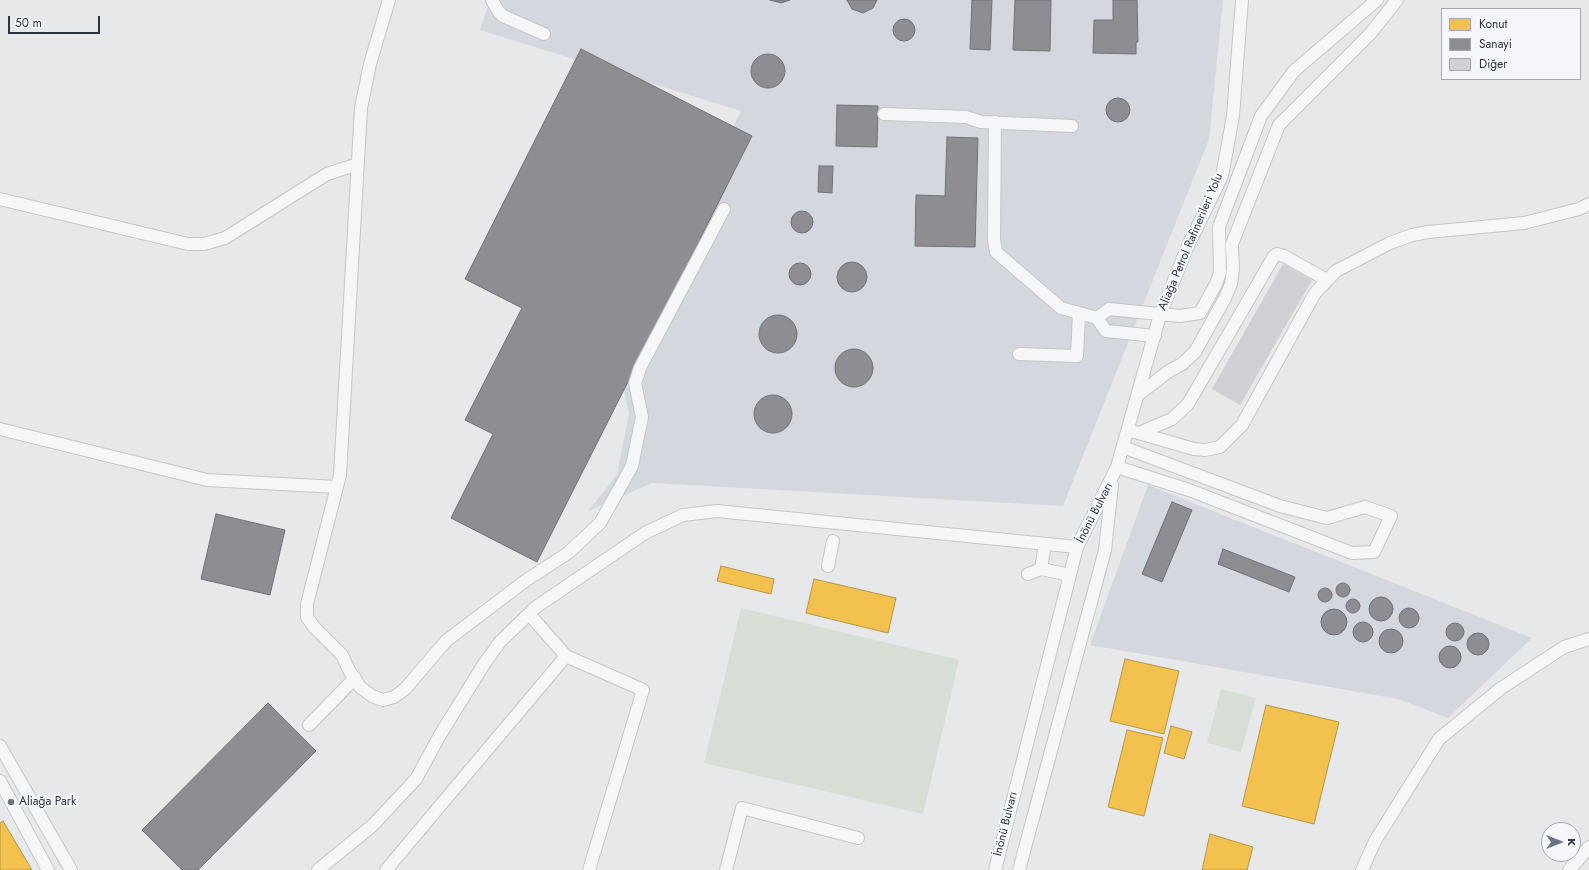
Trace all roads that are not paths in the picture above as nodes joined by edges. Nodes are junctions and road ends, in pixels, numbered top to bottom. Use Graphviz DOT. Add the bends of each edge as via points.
graph roads {
  1 [pos="389,0"];
  2 [pos="492,0"];
  3 [pos="1242,0"];
  4 [pos="1377,0"];
  5 [pos="1397,0"];
  6 [pos="544,34"];
  7 [pos="884,114"];
  8 [pos="995,122"];
  9 [pos="1072,126"];
  10 [pos="1252,142"];
  11 [pos="1270,149"];
  12 [pos="358,164"];
  13 [pos="1241,171"];
  14 [pos="1258,178"];
  15 [pos="0,199"];
  16 [pos="1229,202"];
  17 [pos="1589,204"];
  18 [pos="724,209"];
  19 [pos="1245,209"];
  20 [pos="1327,280"];
  21 [pos="1079,313"];
  22 [pos="1160,315"];
  23 [pos="1097,318"];
  24 [pos="1155,336"];
  25 [pos="1019,354"];
  26 [pos="1138,395"];
  27 [pos="0,429"];
  28 [pos="1133,432"];
  29 [pos="1123,447"];
  30 [pos="1117,467"];
  31 [pos="1112,478"];
  32 [pos="338,487"];
  33 [pos="833,541"];
  34 [pos="1045,544"];
  35 [pos="1078,547"];
  36 [pos="828,566"];
  37 [pos="1041,569"];
  38 [pos="1028,574"];
  39 [pos="1070,575"];
  40 [pos="529,614"];
  41 [pos="1589,639"];
  42 [pos="566,656"];
  43 [pos="355,678"];
  44 [pos="309,725"];
  45 [pos="0,746"];
  46 [pos="0,781"];
  47 [pos="858,838"];
  48 [pos="1589,848"];
  49 [pos="48,870"];
  50 [pos="70,870"];
  51 [pos="318,870"];
  52 [pos="386,870"];
  53 [pos="589,870"];
  54 [pos="726,870"];
  55 [pos="995,870"];
  56 [pos="1019,870"];
  57 [pos="1362,870"];
  58 [pos="1569,870"];
  1 -- 12 [label="street" via="363,94"];
  2 -- 6 [label="street" via="503,16"];
  3 -- 22 [label="street, Aliağa Petrol Rafinerileri Yolu" via="1233,116 1222,176 1187,248"];
  4 -- 10 [label="street" via="1294,70 1261,116"];
  5 -- 11 [label="street" via="1370,34 1279,125"];
  7 -- 8 [label="street" via="966,117 981,122"];
  8 -- 9 [label="street"];
  8 -- 21 [label="street" via="996,252 1061,308"];
  10 -- 11 [label="street"];
  10 -- 13 [label="street"];
  11 -- 14 [label="street"];
  12 -- 15 [label="street" via="327,174 225,238 204,244 188,244"];
  12 -- 32 [label="street"];
  13 -- 14 [label="street"];
  13 -- 16 [label="street"];
  14 -- 19 [label="street"];
  16 -- 19 [label="street"];
  16 -- 22 [label="street" via="1219,227 1220,273 1200,313"];
  17 -- 20 [label="street" via="1524,223 1412,235 1390,242 1336,271"];
  18 -- 43 [label="street" via="640,368 635,383 642,417 632,466 600,523 568,553 525,581 446,641 405,689 394,697 383,700 372,696 360,687"];
  19 -- 26 [label="street" via="1232,244 1231,284 1196,352"];
  20 -- 28 [label="street" via="1312,299 1242,425 1224,444 1216,448 1200,449"];
  20 -- 28 [label="street" via="1281,254 1274,256 1188,404 1172,419"];
  21 -- 23 [label="street"];
  21 -- 25 [label="street" via="1077,356"];
  22 -- 23 [label="street" via="1109,309"];
  22 -- 24 [label="street, Aliağa Petrol Rafinerileri Yolu"];
  23 -- 24 [label="street" via="1106,330"];
  24 -- 26 [label="street, Aliağa Petrol Rafinerileri Yolu"];
  26 -- 28 [label="street, Aliağa Petrol Rafinerileri Yolu"];
  27 -- 32 [label="street" via="207,480"];
  28 -- 29 [label="street, Aliağa Petrol Rafinerileri Yolu"];
  29 -- 30 [label="street, Aliağa Petrol Rafinerileri Yolu"];
  29 -- 30 [label="street" via="1280,506 1327,518 1365,507 1391,516 1374,552 1352,553 1189,490"];
  30 -- 31 [label="street, Aliağa Petrol Rafinerileri Yolu"];
  31 -- 35 [label="street, İnönü Bulvarı"];
  31 -- 56 [label="street, İnönü Bulvarı" via="1105,550"];
  32 -- 43 [label="street" via="308,596 307,617 342,655"];
  33 -- 36 [label="street"];
  34 -- 35 [label="street"];
  34 -- 37 [label="street"];
  34 -- 40 [label="street" via="717,511 684,515 645,533"];
  35 -- 39 [label="street, İnönü Bulvarı"];
  37 -- 38 [label="street"];
  37 -- 39 [label="street"];
  39 -- 55 [label="street, İnönü Bulvarı"];
  40 -- 42 [label="street"];
  40 -- 51 [label="street" via="500,642 484,664 416,779 372,826"];
  41 -- 57 [label="street" via="1564,647 1500,689 1439,739 1375,841"];
  42 -- 52 [label="street"];
  42 -- 53 [label="street" via="643,690"];
  43 -- 44 [label="street"];
  45 -- 50 [label="street"];
  46 -- 49 [label="street"];
  47 -- 54 [label="street" via="742,808"];
  48 -- 58 [label="street"];
}
